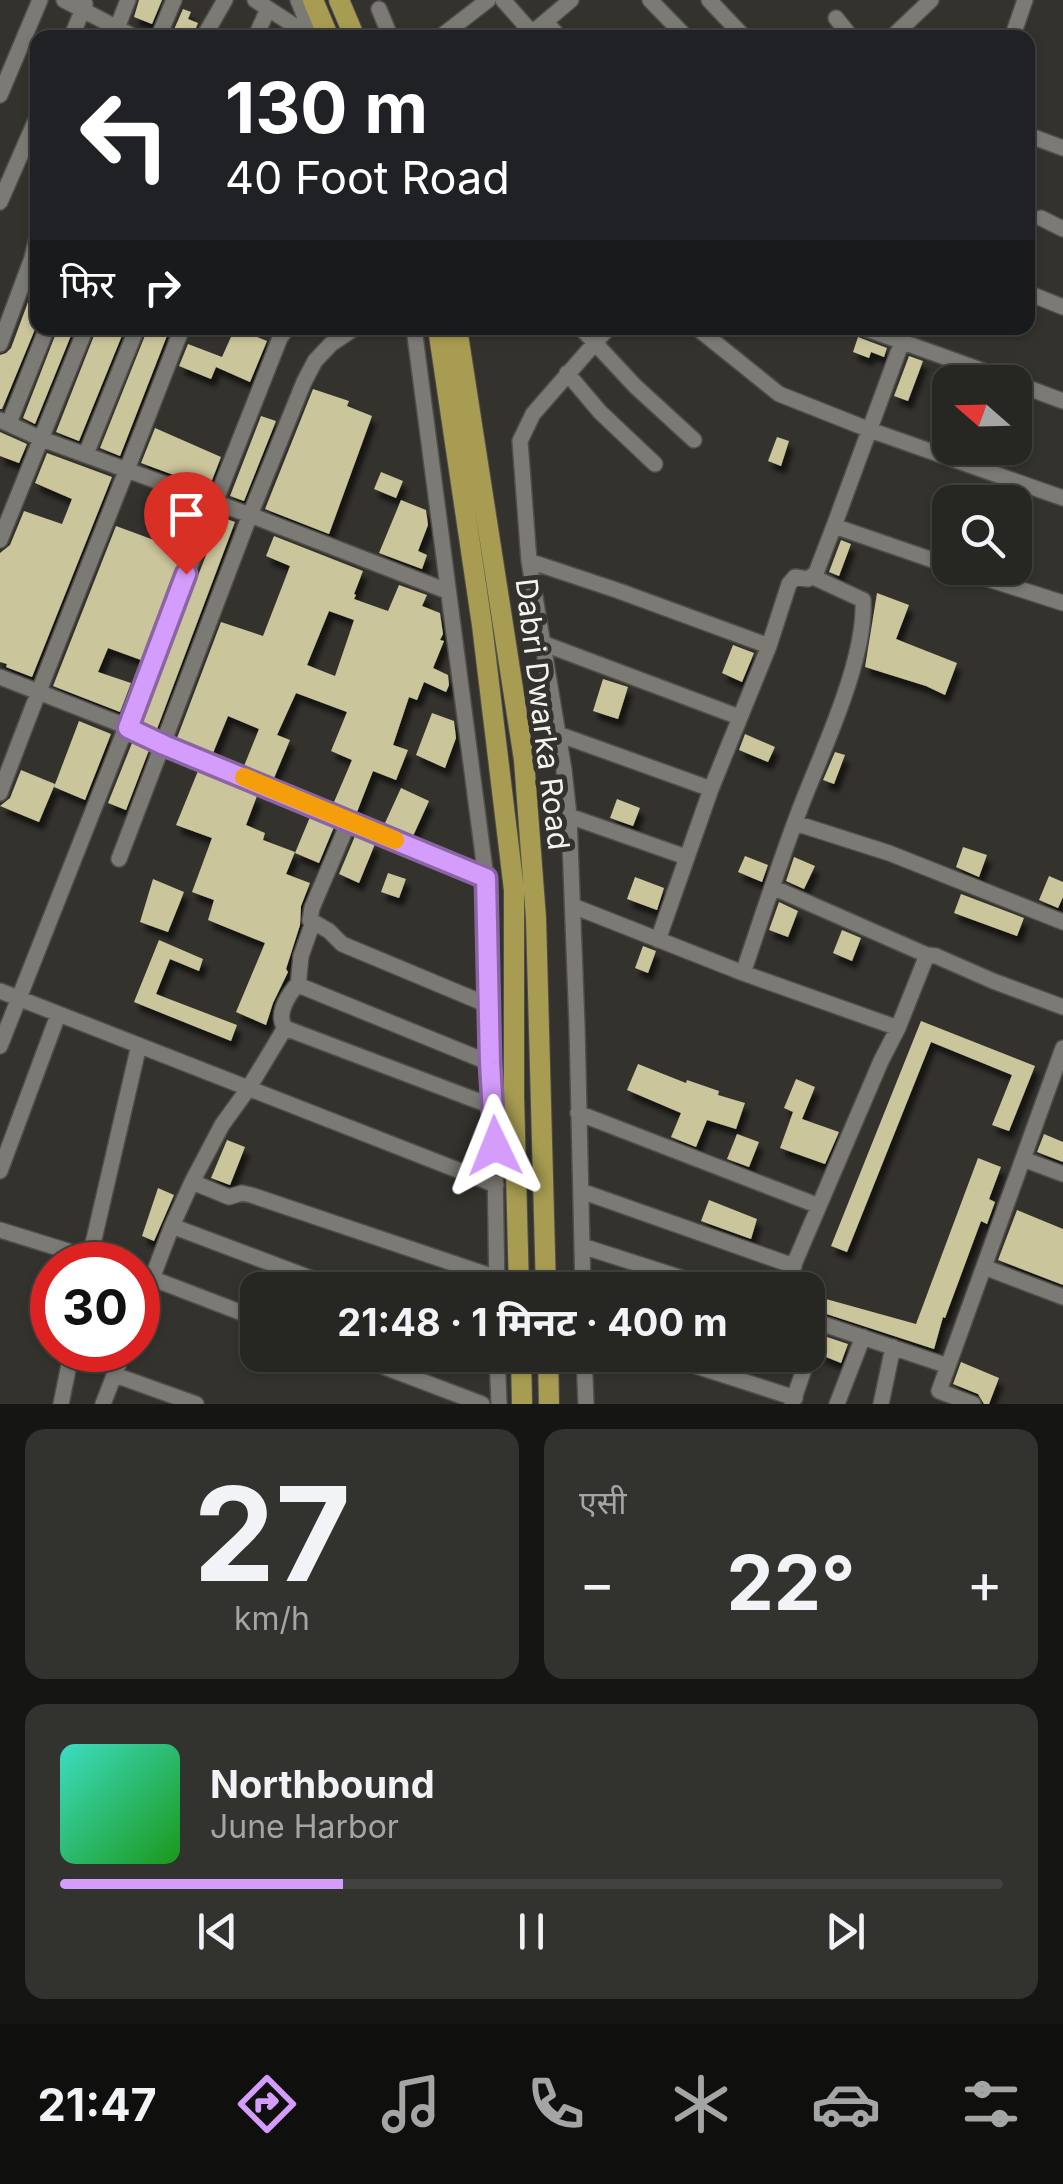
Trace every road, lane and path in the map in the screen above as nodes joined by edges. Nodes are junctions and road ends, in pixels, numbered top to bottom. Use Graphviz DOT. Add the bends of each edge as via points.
graph roads {
  1 [pos="40,0"];
  2 [pos="64,0"];
  3 [pos="128,0"];
  4 [pos="174,0"];
  5 [pos="225,0"];
  6 [pos="298,0"];
  7 [pos="314,0"];
  8 [pos="340,0"];
  9 [pos="488,0"];
  10 [pos="503,0"];
  11 [pos="571,0"];
  12 [pos="650,0"];
  13 [pos="710,0"];
  14 [pos="931,0"];
  15 [pos="1025,0"];
  16 [pos="383,3"];
  17 [pos="262,4"];
  18 [pos="85,5"];
  19 [pos="836,18"];
  20 [pos="546,22"];
  21 [pos="74,30"];
  22 [pos="112,30"];
  23 [pos="116,30"];
  24 [pos="161,30"];
  25 [pos="208,30"];
  26 [pos="257,30"];
  27 [pos="301,30"];
  28 [pos="310,30"];
  29 [pos="327,30"];
  30 [pos="353,30"];
  31 [pos="389,30"];
  32 [pos="449,30"];
  33 [pos="529,30"];
  34 [pos="537,30"];
  35 [pos="553,30"];
  36 [pos="679,30"];
  37 [pos="738,30"];
  38 [pos="846,30"];
  39 [pos="899,30"];
  40 [pos="1015,30"];
  41 [pos="0,95"];
  42 [pos="30,133"];
  43 [pos="1035,138"];
  44 [pos="1063,148"];
  45 [pos="0,202"];
  46 [pos="1041,218"];
  47 [pos="1063,229"];
  48 [pos="30,263"];
  49 [pos="1035,296"];
  50 [pos="1063,307"];
  51 [pos="43,335"];
  52 [pos="83,335"];
  53 [pos="134,335"];
  54 [pos="179,335"];
  55 [pos="282,335"];
  56 [pos="344,335"];
  57 [pos="415,335"];
  58 [pos="439,335"];
  59 [pos="457,335"];
  60 [pos="588,335"];
  61 [pos="601,335"];
  62 [pos="706,335"];
  63 [pos="905,335"];
  64 [pos="907,335"];
  65 [pos="594,342"];
  66 [pos="0,344"];
  67 [pos="974,365"];
  68 [pos="567,373"];
  69 [pos="1032,390"];
  70 [pos="1063,402"];
  71 [pos="4,421"];
  72 [pos="870,430"];
  73 [pos="42,439"];
  74 [pos="694,440"];
  75 [pos="86,454"];
  76 [pos="655,464"];
  77 [pos="128,470"];
  78 [pos="1063,498"];
  79 [pos="215,502"];
  80 [pos="250,515"];
  81 [pos="834,526"];
  82 [pos="0,540"];
  83 [pos="932,560"];
  84 [pos="528,561"];
  85 [pos="813,577"];
  86 [pos="1008,585"];
  87 [pos="447,590"];
  88 [pos="1063,603"];
  89 [pos="542,644"];
  90 [pos="768,646"];
  91 [pos="0,677"];
  92 [pos="38,693"];
  93 [pos="738,717"];
  94 [pos="128,728"];
  95 [pos="558,734"];
  96 [pos="164,745"];
  97 [pos="711,789"];
  98 [pos="0,793"];
  99 [pos="569,816"];
  100 [pos="349,821"];
  101 [pos="795,822"];
  102 [pos="686,857"];
  103 [pos="119,859"];
  104 [pos="486,878"];
  105 [pos="772,887"];
  106 [pos="572,906"];
  107 [pos="312,922"];
  108 [pos="1063,922"];
  109 [pos="658,940"];
  110 [pos="927,955"];
  111 [pos="743,973"];
  112 [pos="298,986"];
  113 [pos="0,991"];
  114 [pos="18,999"];
  115 [pos="488,1004"];
  116 [pos="1063,1006"];
  117 [pos="58,1014"];
  118 [pos="284,1028"];
  119 [pos="898,1028"];
  120 [pos="0,1046"];
  121 [pos="138,1046"];
  122 [pos="1063,1048"];
  123 [pos="490,1063"];
  124 [pos="248,1089"];
  125 [pos="494,1107"];
  126 [pos="578,1113"];
  127 [pos="1023,1159"];
  128 [pos="0,1171"];
  129 [pos="1063,1174"];
  130 [pos="192,1182"];
  131 [pos="496,1184"];
  132 [pos="580,1192"];
  133 [pos="819,1206"];
  134 [pos="172,1226"];
  135 [pos="0,1230"];
  136 [pos="34,1242"];
  137 [pos="93,1242"];
  138 [pos="582,1246"];
  139 [pos="160,1248"];
  140 [pos="794,1266"];
  141 [pos="984,1268"];
  142 [pos="294,1272"];
  143 [pos="464,1272"];
  144 [pos="497,1272"];
  145 [pos="519,1272"];
  146 [pos="546,1272"];
  147 [pos="583,1272"];
  148 [pos="663,1272"];
  149 [pos="791,1272"];
  150 [pos="160,1282"];
  151 [pos="1063,1297"];
  152 [pos="240,1311"];
  153 [pos="825,1325"];
  154 [pos="863,1338"];
  155 [pos="893,1347"];
  156 [pos="948,1366"];
  157 [pos="68,1372"];
  158 [pos="116,1372"];
  159 [pos="398,1372"];
  160 [pos="497,1372"];
  161 [pos="521,1372"];
  162 [pos="548,1372"];
  163 [pos="585,1372"];
  164 [pos="710,1372"];
  165 [pos="801,1372"];
  166 [pos="115,1375"];
  167 [pos="586,1401"];
  168 [pos="793,1401"];
  169 [pos="61,1404"];
  170 [pos="103,1404"];
  171 [pos="196,1404"];
  172 [pos="482,1404"];
  173 [pos="498,1404"];
  174 [pos="522,1404"];
  175 [pos="549,1404"];
  176 [pos="603,1404"];
  177 [pos="837,1404"];
  178 [pos="881,1404"];
  179 [pos="973,1404"];
  1 -- 41 [label="street"];
  2 -- 18 [label="street"];
  3 -- 23 [label="street"];
  4 -- 24 [label="street"];
  5 -- 25 [label="street"];
  6 -- 28 [label="street"];
  7 -- 29 [label="main road"];
  8 -- 30 [label="main road"];
  9 -- 32 [label="street"];
  10 -- 33 [label="street"];
  11 -- 20 [label="street"];
  12 -- 36 [label="street"];
  13 -- 37 [label="street"];
  14 -- 39 [label="street"];
  15 -- 40 [label="street"];
  16 -- 31 [label="street"];
  17 -- 26 [label="street"];
  17 -- 27 [label="street"];
  18 -- 21 [label="street"];
  18 -- 22 [label="street"];
  19 -- 38 [label="street"];
  20 -- 34 [label="street"];
  20 -- 35 [label="street"];
  42 -- 45 [label="street"];
  43 -- 44 [label="street"];
  46 -- 47 [label="street"];
  48 -- 66 [label="street"];
  49 -- 50 [label="street"];
  51 -- 71 [label="street"];
  52 -- 73 [label="street"];
  53 -- 75 [label="street"];
  54 -- 77 [label="street"];
  55 -- 79 [label="street"];
  56 -- 80 [label="street" via="304,382"];
  57 -- 87 [label="street"];
  58 -- 145 [label="main road, Dabri Dwarka Road" via="514,890"];
  59 -- 146 [label="main road, Dabri Dwarka Road" via="524,760 536,918"];
  60 -- 65 [label="street"];
  61 -- 65 [label="street"];
  62 -- 72 [label="street" via="779,394"];
  63 -- 72 [label="street"];
  64 -- 67 [label="street"];
  65 -- 68 [label="street"];
  65 -- 74 [label="street"];
  68 -- 76 [label="street"];
  68 -- 84 [label="street" via="520,441"];
  69 -- 70 [label="street"];
  71 -- 73 [label="street"];
  72 -- 78 [label="street"];
  72 -- 81 [label="street"];
  73 -- 75 [label="street"];
  73 -- 82 [label="street"];
  75 -- 77 [label="street"];
  77 -- 79 [label="street"];
  77 -- 92 [label="street"];
  79 -- 80 [label="street"];
  79 -- 94 [label="street"];
  80 -- 87 [label="street"];
  80 -- 96 [label="street"];
  81 -- 83 [label="street"];
  81 -- 85 [label="street"];
  84 -- 89 [label="street"];
  84 -- 90 [label="street"];
  85 -- 90 [label="street" via="792,580"];
  85 -- 101 [label="street" via="863,600 864,610 849,682"];
  86 -- 88 [label="street"];
  87 -- 104 [label="street"];
  89 -- 93 [label="street"];
  89 -- 95 [label="street"];
  90 -- 93 [label="street"];
  91 -- 92 [label="street"];
  92 -- 94 [label="street"];
  92 -- 98 [label="street"];
  93 -- 97 [label="street"];
  94 -- 96 [label="street"];
  94 -- 114 [label="street"];
  95 -- 97 [label="street"];
  95 -- 99 [label="street"];
  96 -- 100 [label="street"];
  96 -- 103 [label="street"];
  97 -- 102 [label="street"];
  99 -- 102 [label="street"];
  99 -- 106 [label="street"];
  100 -- 104 [label="street"];
  100 -- 107 [label="street"];
  101 -- 105 [label="street"];
  101 -- 108 [label="street"];
  102 -- 109 [label="street"];
  104 -- 115 [label="street"];
  105 -- 110 [label="street"];
  105 -- 111 [label="street"];
  106 -- 109 [label="street"];
  106 -- 126 [label="street"];
  107 -- 112 [label="street"];
  107 -- 115 [label="street" via="342,944"];
  109 -- 111 [label="street"];
  110 -- 116 [label="street"];
  110 -- 119 [label="street"];
  111 -- 119 [label="street"];
  112 -- 118 [label="street" via="281,1014"];
  112 -- 123 [label="street"];
  113 -- 114 [label="street"];
  114 -- 117 [label="street"];
  114 -- 120 [label="street"];
  115 -- 123 [label="street"];
  117 -- 121 [label="street"];
  117 -- 128 [label="street"];
  118 -- 124 [label="street"];
  118 -- 125 [label="street"];
  119 -- 133 [label="street"];
  121 -- 124 [label="street"];
  121 -- 137 [label="street"];
  122 -- 127 [label="street"];
  123 -- 125 [label="street"];
  124 -- 130 [label="street"];
  124 -- 131 [label="street"];
  125 -- 131 [label="street"];
  126 -- 132 [label="street"];
  126 -- 133 [label="street"];
  127 -- 129 [label="street"];
  127 -- 141 [label="street"];
  130 -- 134 [label="street"];
  130 -- 143 [label="street" via="229,1197 251,1195"];
  131 -- 144 [label="street"];
  132 -- 138 [label="street"];
  132 -- 140 [label="street"];
  133 -- 140 [label="street"];
  134 -- 139 [label="street"];
  134 -- 142 [label="street"];
  135 -- 136 [label="street"];
  138 -- 147 [label="street"];
  138 -- 148 [label="street"];
  140 -- 149 [label="street"];
  141 -- 151 [label="street"];
  141 -- 156 [label="street"];
  150 -- 152 [label="street"];
  153 -- 154 [label="street"];
  154 -- 155 [label="street"];
  154 -- 177 [label="street"];
  155 -- 156 [label="street"];
  155 -- 178 [label="street"];
  156 -- 179 [label="street" via="939,1391"];
  157 -- 169 [label="street"];
  158 -- 166 [label="street"];
  159 -- 172 [label="street"];
  160 -- 173 [label="street"];
  161 -- 174 [label="main road"];
  162 -- 175 [label="main road"];
  163 -- 167 [label="street"];
  164 -- 168 [label="street"];
  165 -- 168 [label="street"];
  166 -- 170 [label="street"];
  166 -- 171 [label="street"];
  167 -- 176 [label="street"];
}
